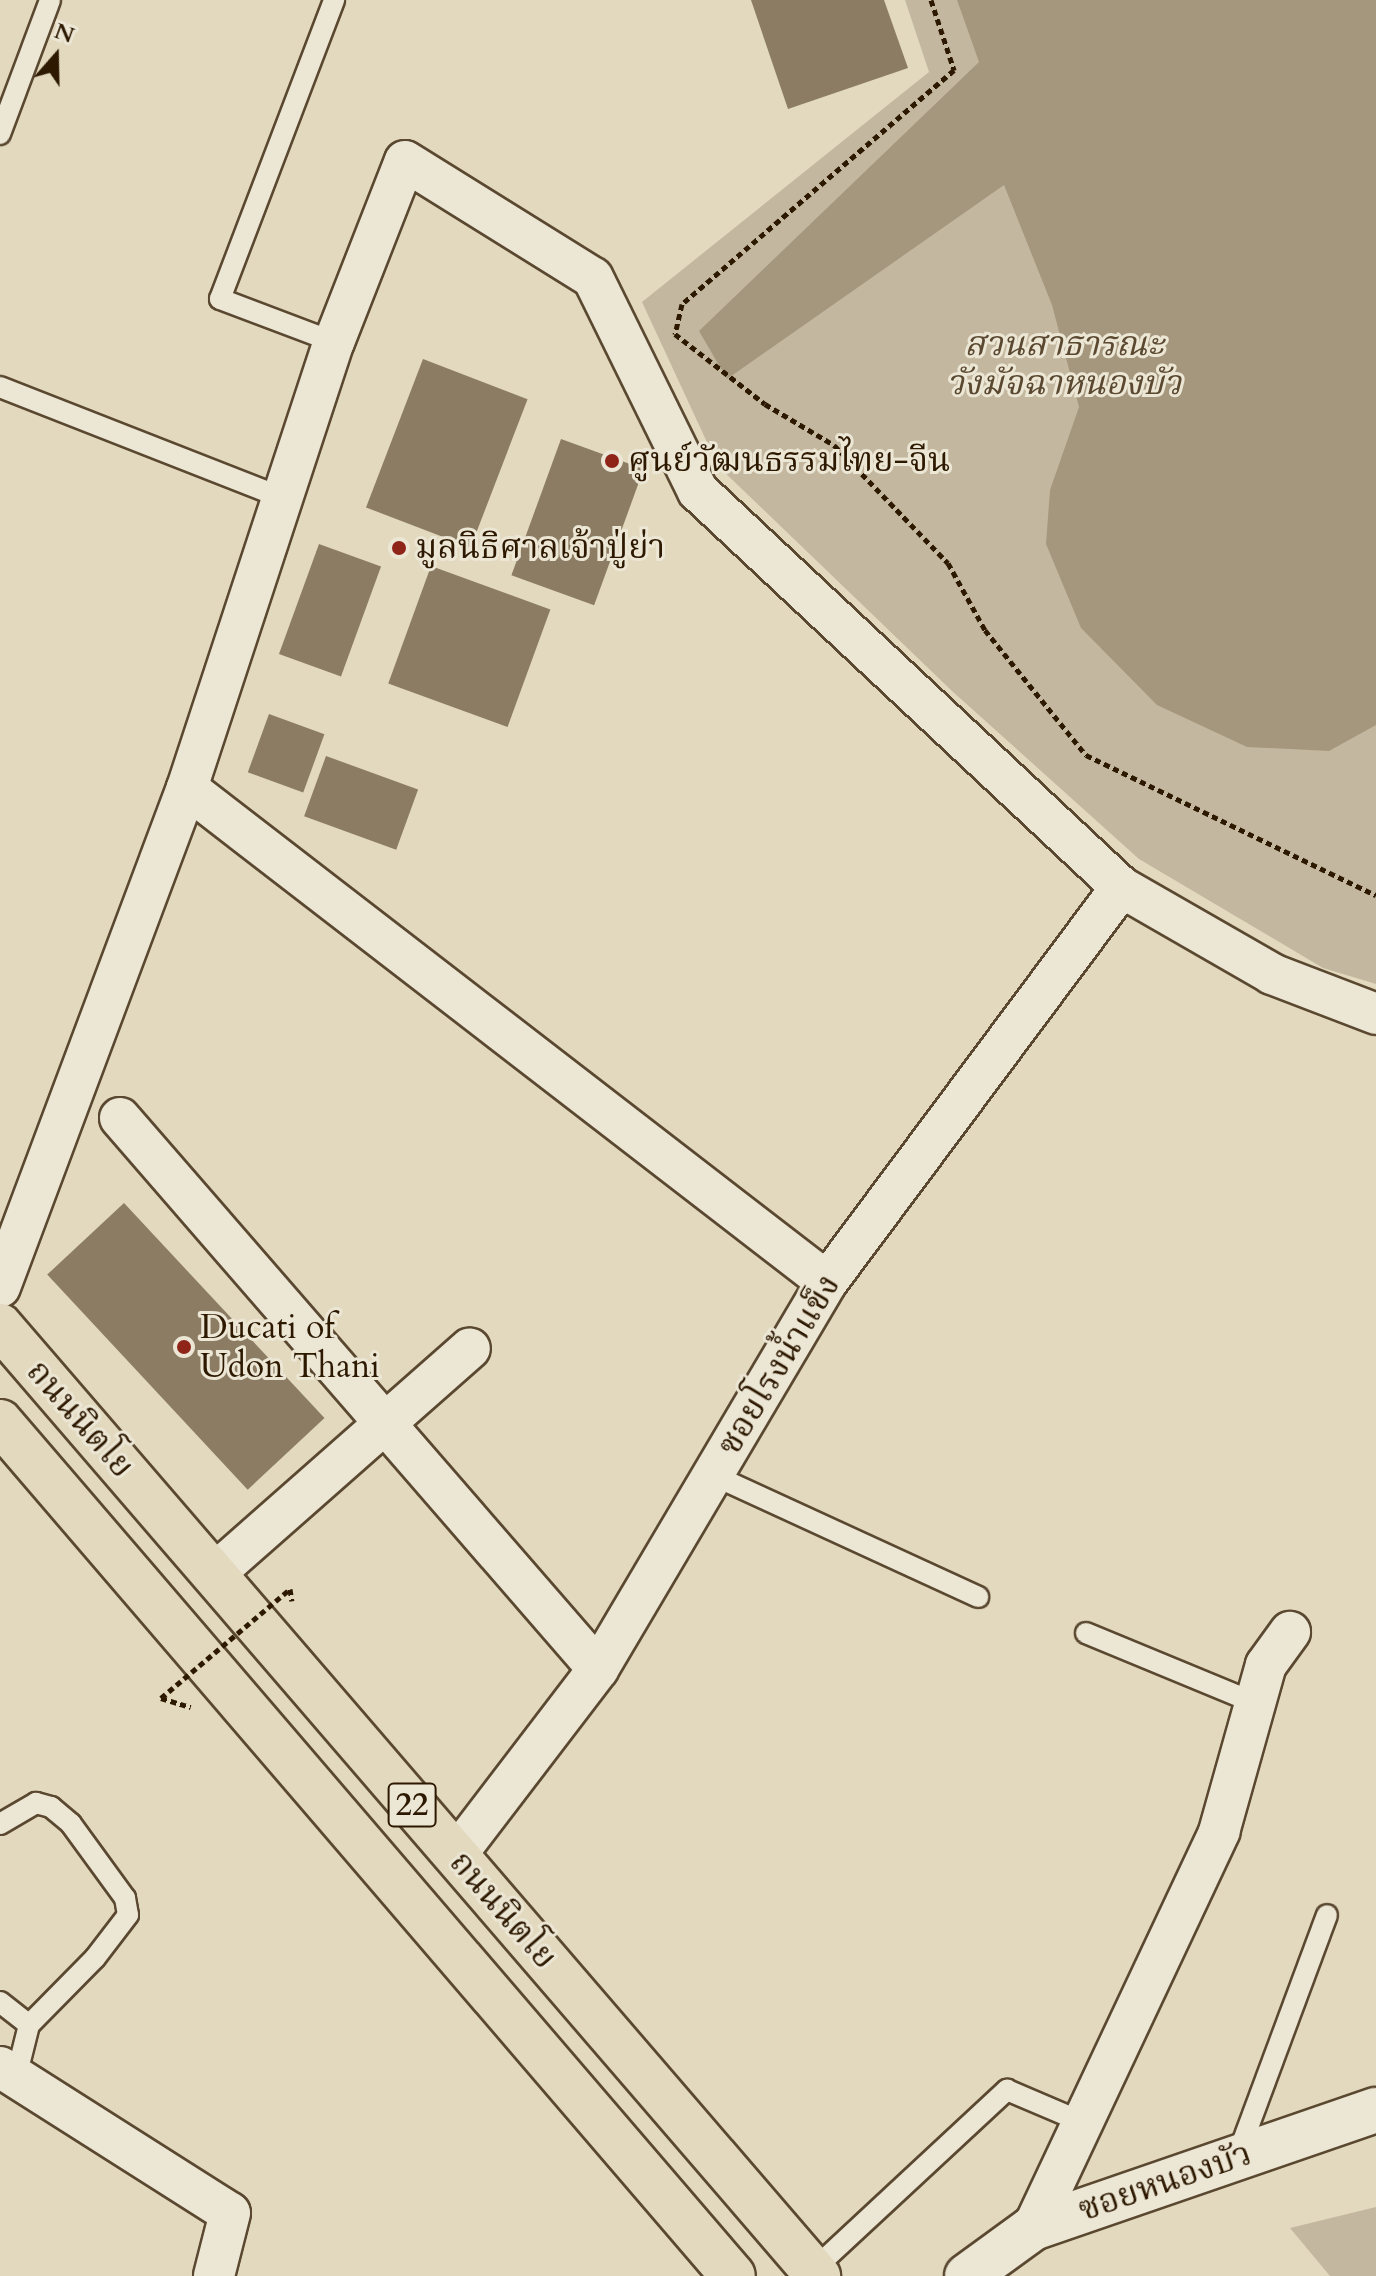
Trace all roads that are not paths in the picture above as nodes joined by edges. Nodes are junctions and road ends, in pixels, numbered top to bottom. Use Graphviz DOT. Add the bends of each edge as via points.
graph roads {
  1 [pos="50,0"];
  2 [pos="334,0"];
  3 [pos="0,134"];
  4 [pos="334,342"];
  5 [pos="0,387"];
  6 [pos="283,498"];
  7 [pos="187,788"];
  8 [pos="1121,887"];
  9 [pos="1376,1014"];
  10 [pos="120,1118"];
  11 [pos="827,1282"];
  12 [pos="0,1287"];
  13 [pos="3,1329"];
  14 [pos="470,1348"];
  15 [pos="0,1422"];
  16 [pos="384,1423"];
  17 [pos="713,1475"];
  18 [pos="214,1574"];
  19 [pos="978,1597"];
  20 [pos="1290,1632"];
  21 [pos="1086,1633"];
  22 [pos="598,1669"];
  23 [pos="1255,1703"];
  24 [pos="0,1824"];
  25 [pos="456,1855"];
  26 [pos="1327,1915"];
  27 [pos="0,2002"];
  28 [pos="29,2025"];
  29 [pos="8,2072"];
  30 [pos="1376,2110"];
  31 [pos="1082,2122"];
  32 [pos="1237,2157"];
  33 [pos="1033,2228"];
  34 [pos="816,2273"];
  35 [pos="214,2276"];
  36 [pos="733,2276"];
  37 [pos="967,2276"];
  1 -- 3 [label="lane"];
  2 -- 4 [label="lane" via="220,299"];
  4 -- 6 [label="street"];
  4 -- 8 [label="street" via="405,161 593,278 698,491"];
  5 -- 6 [label="lane"];
  6 -- 7 [label="street"];
  7 -- 11 [label="street"];
  7 -- 12 [label="street"];
  8 -- 9 [label="street" via="1272,974"];
  8 -- 11 [label="street, ซอยโรงน้ำแข็ง"];
  10 -- 16 [label="street"];
  11 -- 17 [label="street, ซอยโรงน้ำแข็ง"];
  13 -- 18 [label="main road, ถนนนิตโย / 22"];
  14 -- 16 [label="street"];
  15 -- 36 [label="main road, ถนนนิตโย / 22"];
  16 -- 18 [label="street"];
  16 -- 22 [label="street"];
  17 -- 19 [label="lane"];
  17 -- 22 [label="street, ซอยโรงน้ำแข็ง"];
  18 -- 25 [label="main road, ถนนนิตโย / 22"];
  20 -- 23 [label="street" via="1266,1665"];
  21 -- 23 [label="lane"];
  22 -- 25 [label="street, ซอยโรงน้ำแข็ง"];
  23 -- 31 [label="street" via="1219,1832"];
  24 -- 28 [label="lane" via="36,1803 51,1807 71,1824 125,1898 128,1915 95,1958"];
  25 -- 34 [label="main road, ถนนนิตโย / 22"];
  26 -- 32 [label="lane"];
  27 -- 28 [label="lane"];
  28 -- 29 [label="lane"];
  29 -- 35 [label="street" via="230,2213"];
  30 -- 32 [label="street, ซอยหนองบัว"];
  31 -- 33 [label="street"];
  31 -- 34 [label="lane" via="1007,2090"];
  32 -- 33 [label="street, ซอยหนองบัว"];
  33 -- 37 [label="street, ซอยหนองบัว"];
}
